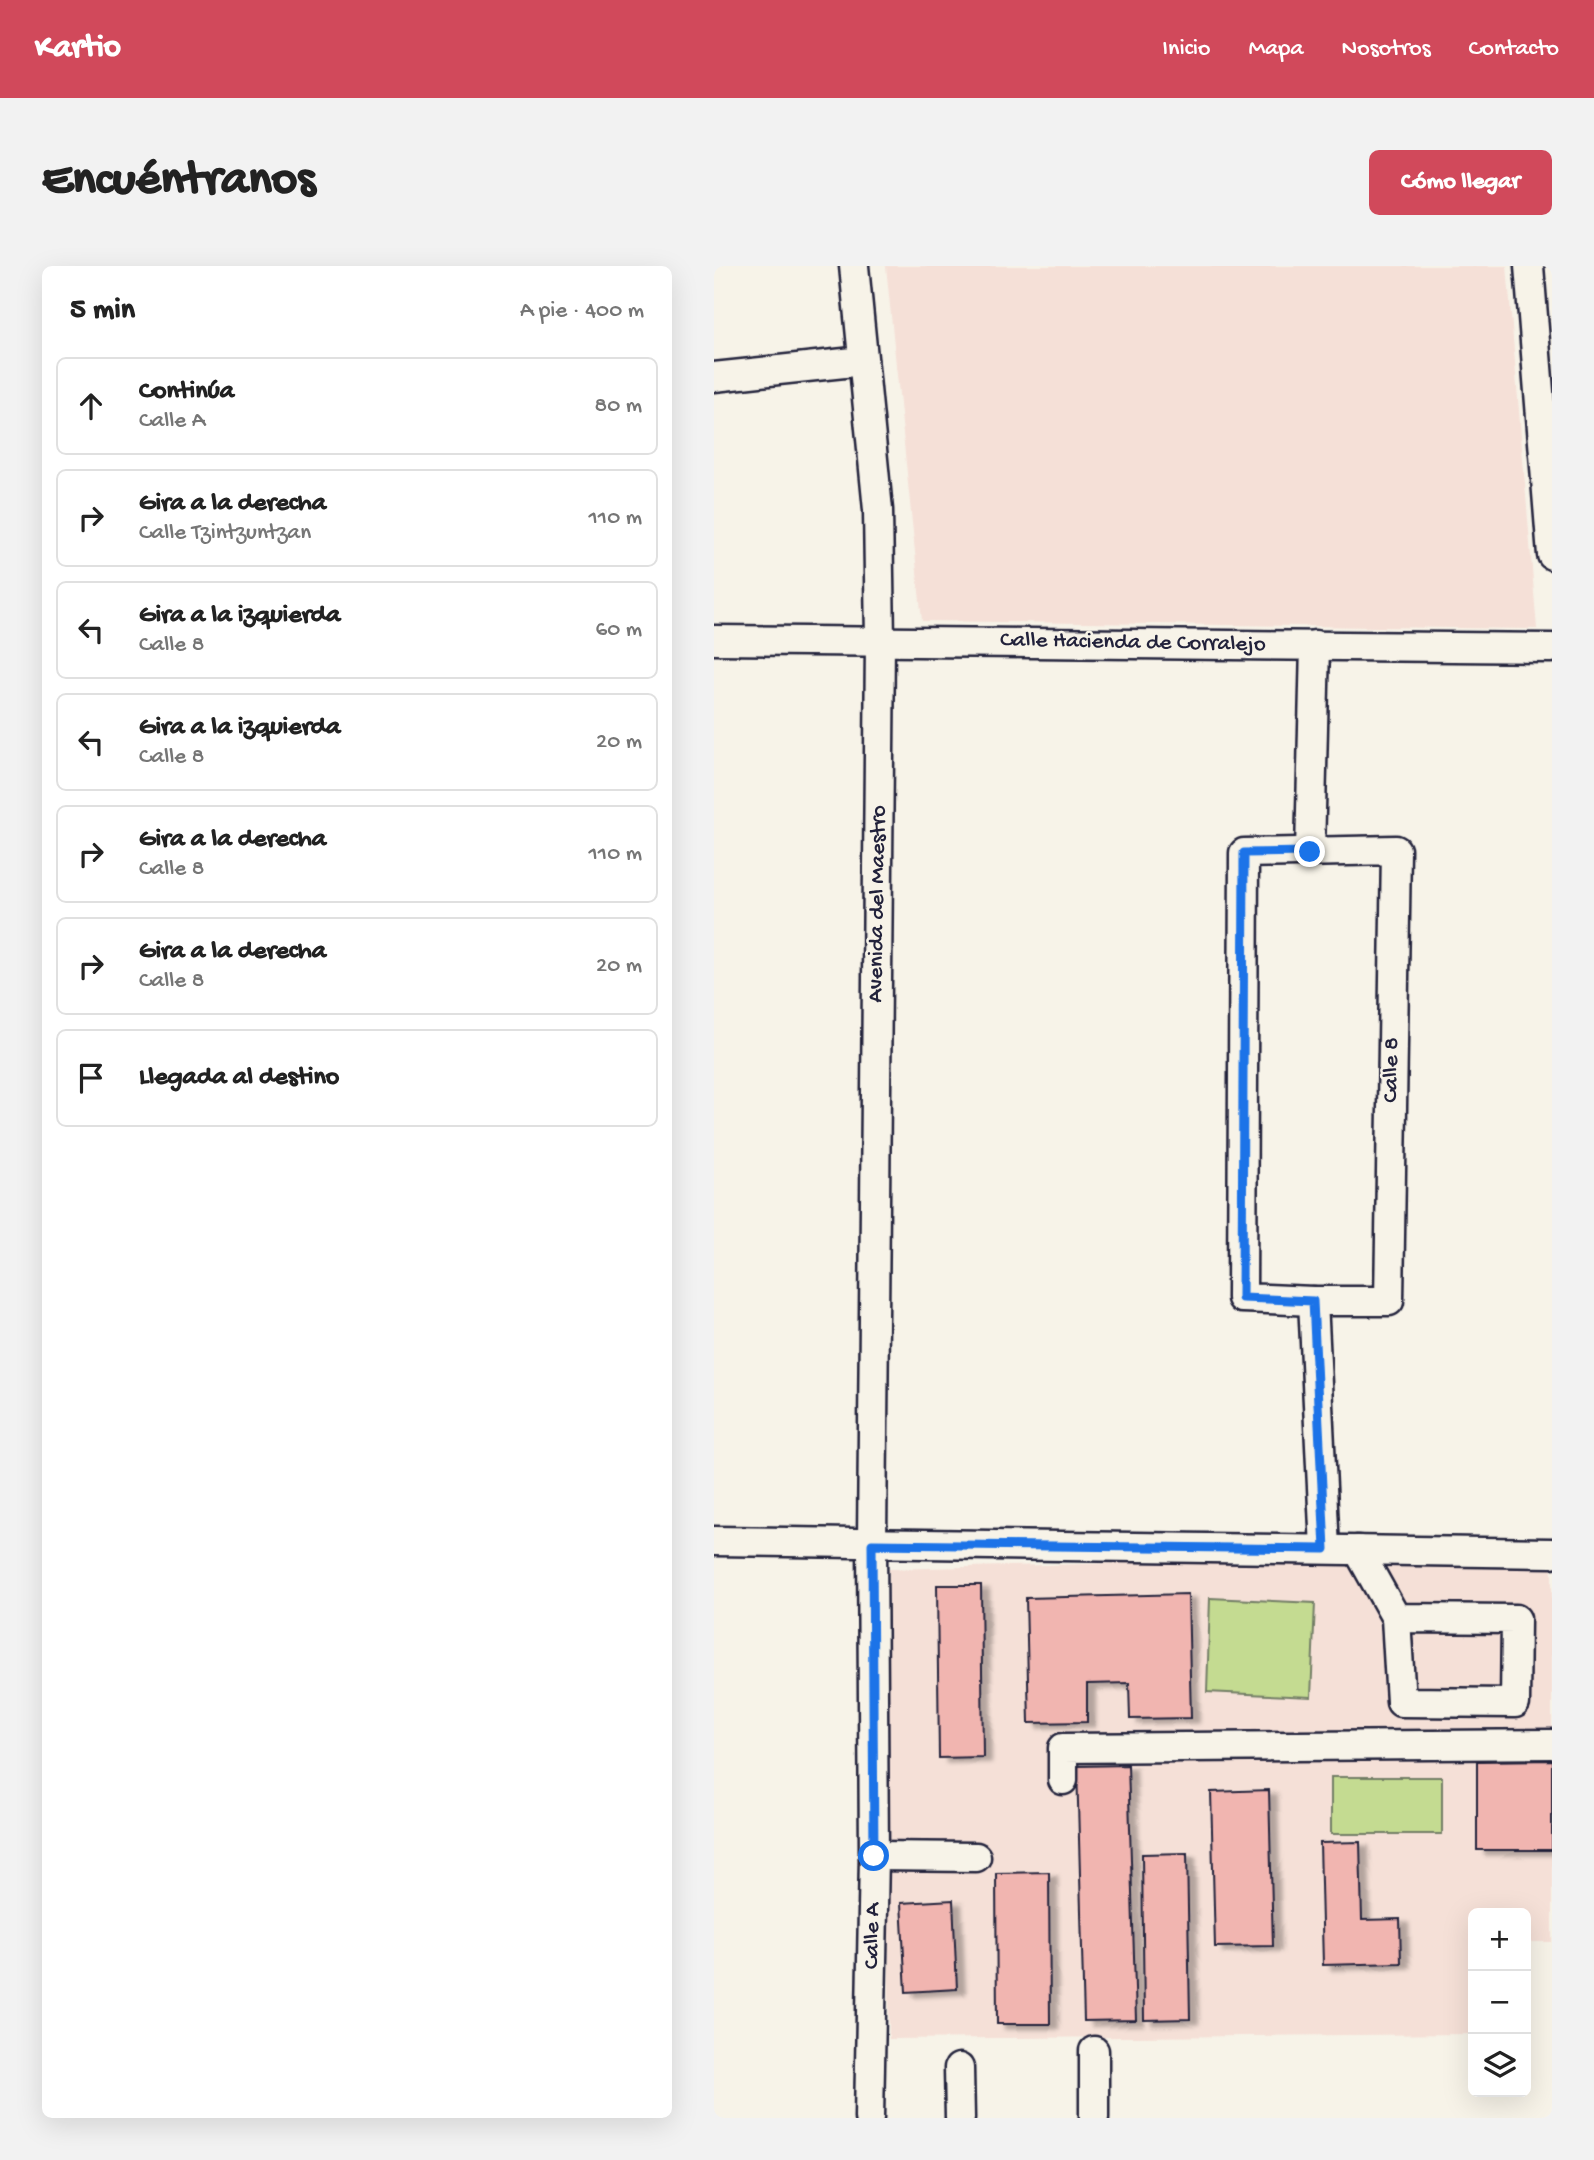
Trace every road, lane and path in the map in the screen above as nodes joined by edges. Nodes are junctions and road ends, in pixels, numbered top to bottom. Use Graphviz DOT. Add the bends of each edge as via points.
graph roads {
  1 [pos="854,266"];
  2 [pos="1530,266"];
  3 [pos="863,361"];
  4 [pos="714,377"];
  5 [pos="1552,555"];
  6 [pos="714,640"];
  7 [pos="880,641"];
  8 [pos="1315,645"];
  9 [pos="1552,648"];
  10 [pos="1310,852"];
  11 [pos="1313,1301"];
  12 [pos="714,1541"];
  13 [pos="872,1544"];
  14 [pos="1325,1549"];
  15 [pos="1358,1550"];
  16 [pos="1552,1553"];
  17 [pos="1396,1618"];
  18 [pos="1552,1744"];
  19 [pos="1063,1780"];
  20 [pos="874,1856"];
  21 [pos="976,1857"];
  22 [pos="1094,2051"];
  23 [pos="959,2068"];
  24 [pos="869,2118"];
  25 [pos="960,2118"];
  26 [pos="1094,2118"];
  1 -- 3 [label="street, Avenida del Maestro"];
  2 -- 5 [label="street"];
  3 -- 4 [label="street"];
  3 -- 7 [label="street, Avenida del Maestro" via="878,510"];
  6 -- 7 [label="street, Calle Hacienda de Corralejo"];
  7 -- 8 [label="street, Calle Hacienda de Corralejo"];
  7 -- 13 [label="street, Avenida del Maestro"];
  8 -- 9 [label="street, Calle Hacienda de Corralejo"];
  8 -- 10 [label="street"];
  10 -- 11 [label="street, Calle 8" via="1244,853 1242,1298"];
  10 -- 11 [label="street, Calle 8" via="1396,850 1389,1301"];
  11 -- 14 [label="street"];
  12 -- 13 [label="street"];
  13 -- 14 [label="street"];
  13 -- 20 [label="street, Calle A"];
  14 -- 15 [label="street"];
  15 -- 16 [label="street"];
  15 -- 17 [label="street"];
  17 -- 17 [label="street" via="1401,1702 1515,1703 1516,1619"];
  18 -- 19 [label="street" via="1063,1748"];
  20 -- 21 [label="street"];
  20 -- 24 [label="street, Calle A"];
  22 -- 26 [label="street"];
  23 -- 25 [label="street"];
}
